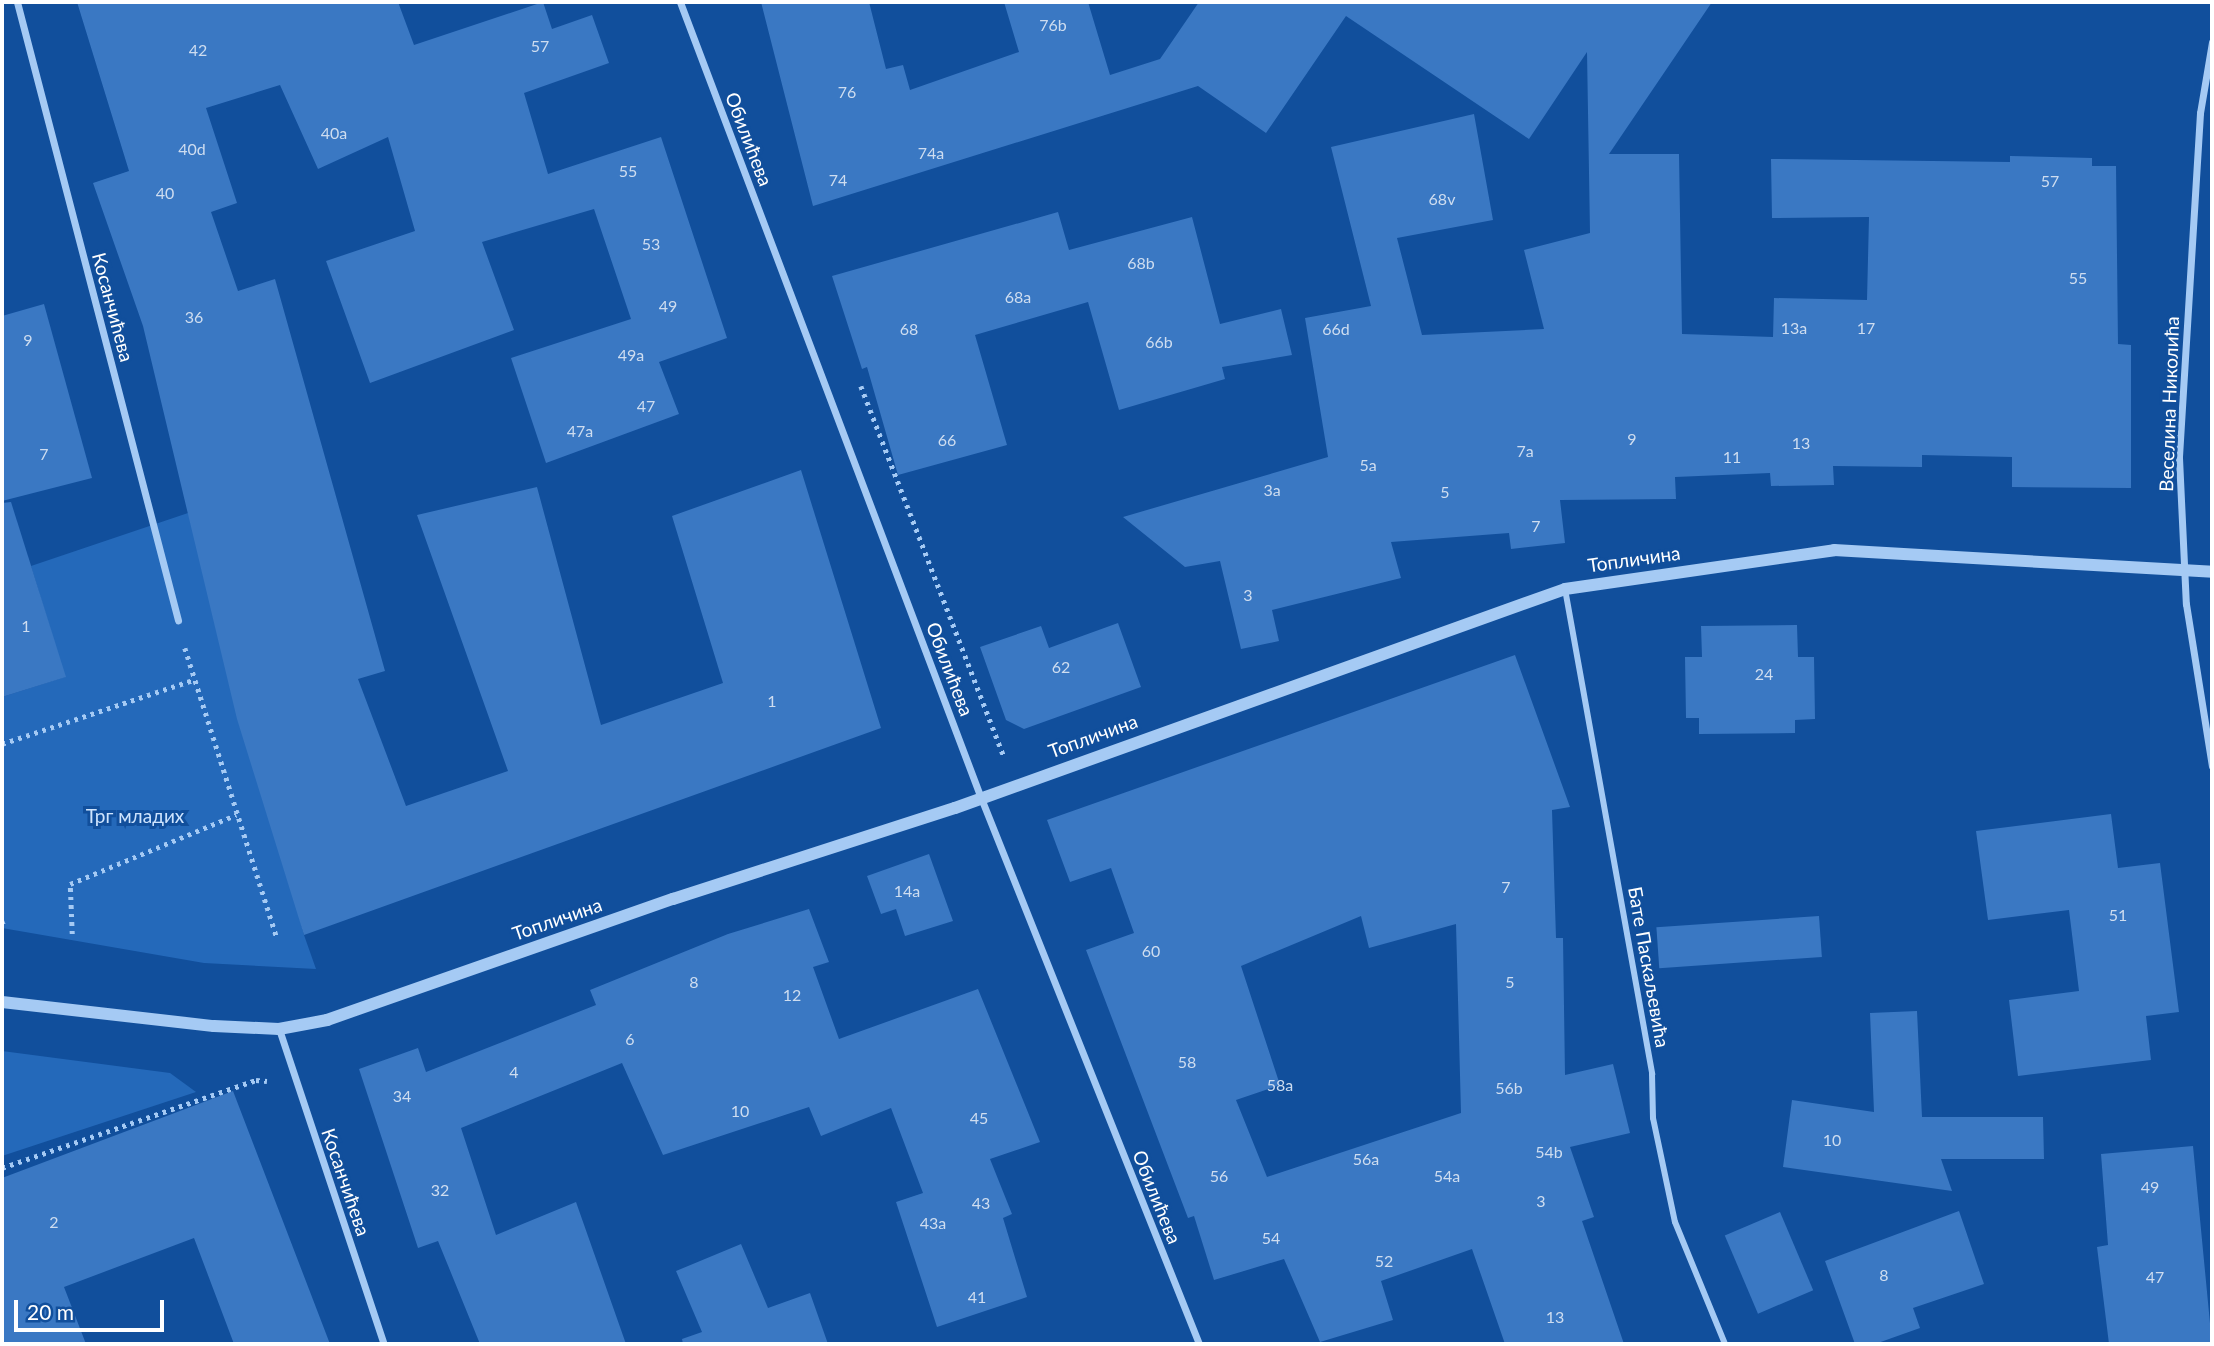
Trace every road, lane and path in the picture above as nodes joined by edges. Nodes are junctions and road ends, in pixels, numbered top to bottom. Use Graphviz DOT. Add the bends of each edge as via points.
graph roads {
  1 [pos="17,2"];
  2 [pos="680,2"];
  3 [pos="2212,42"];
  4 [pos="2184,570"];
  5 [pos="2212,572"];
  6 [pos="1565,589"];
  7 [pos="178,620"];
  8 [pos="193,680"];
  9 [pos="2,744"];
  10 [pos="2212,766"];
  11 [pos="981,798"];
  12 [pos="236,815"];
  13 [pos="72,934"];
  14 [pos="276,938"];
  15 [pos="2,1002"];
  16 [pos="279,1029"];
  17 [pos="295,1083"];
  18 [pos="2,1168"];
  19 [pos="384,1344"];
  20 [pos="1199,1344"];
  21 [pos="1725,1344"];
  1 -- 7 [label="street, Косанчићева"];
  2 -- 11 [label="street, Обилићева"];
  3 -- 4 [label="street, Веселина Николића" via="2200,113 2179,458"];
  4 -- 5 [label="street, Топличина"];
  4 -- 6 [label="street, Топличина" via="1834,550"];
  4 -- 10 [label="street, Веселина Николића"];
  6 -- 11 [label="street, Топличина"];
  6 -- 21 [label="street, Бате Паскаљевића" via="1672,1209"];
  7 -- 8 [label="path"];
  8 -- 9 [label="path"];
  8 -- 12 [label="path"];
  11 -- 16 [label="street, Топличина" via="327,1020"];
  11 -- 20 [label="street, Обилићева"];
  12 -- 13 [label="path" via="70,884"];
  12 -- 14 [label="path"];
  15 -- 16 [label="street, Топличина"];
  16 -- 17 [label="street, Косанчићева"];
  17 -- 18 [label="path" via="256,1080"];
  17 -- 19 [label="street, Косанчићева"];
}
